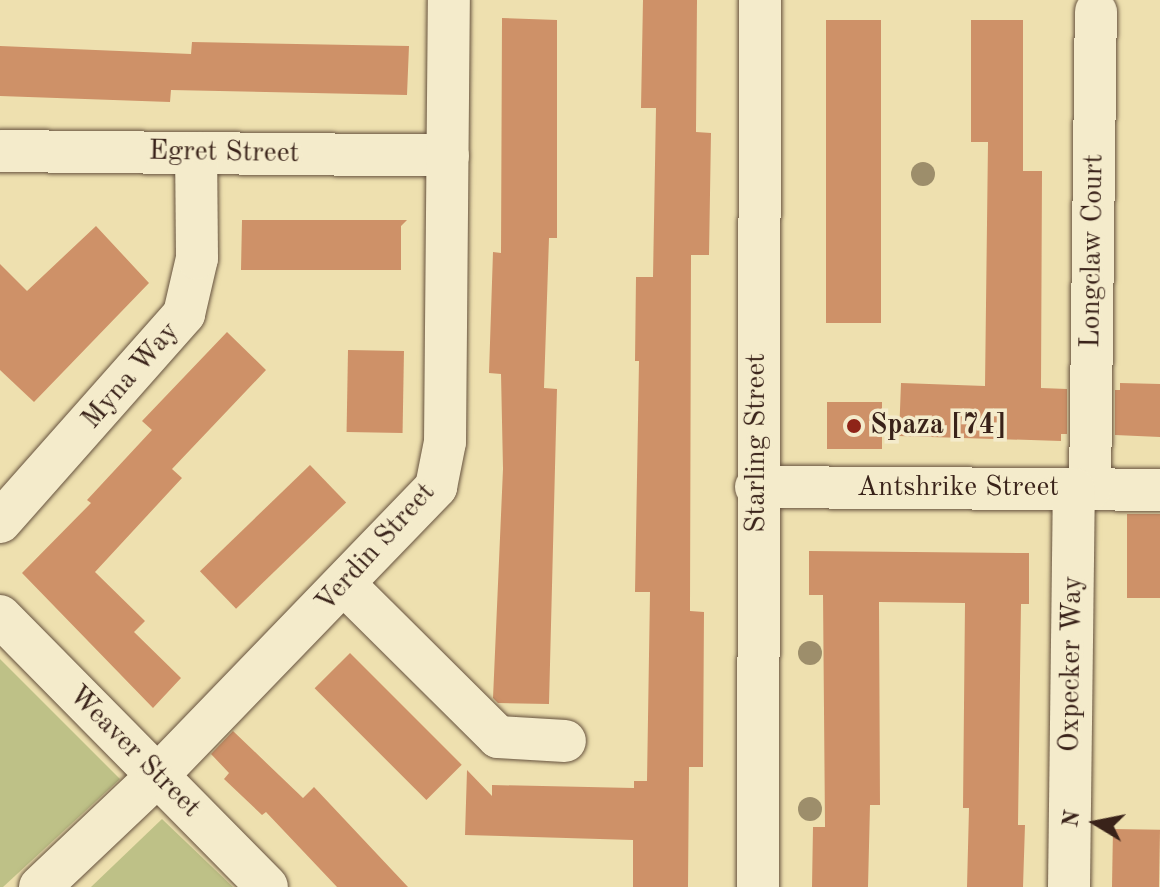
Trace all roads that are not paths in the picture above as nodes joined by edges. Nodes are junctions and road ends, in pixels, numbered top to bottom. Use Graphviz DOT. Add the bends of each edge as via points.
graph roads {
  1 [pos="449,0"];
  2 [pos="760,0"];
  3 [pos="1096,12"];
  4 [pos="0,151"];
  5 [pos="196,153"];
  6 [pos="448,156"];
  7 [pos="756,487"];
  8 [pos="1082,489"];
  9 [pos="1160,490"];
  10 [pos="0,522"];
  11 [pos="344,584"];
  12 [pos="0,616"];
  13 [pos="565,741"];
  14 [pos="157,776"];
  15 [pos="40,887"];
  16 [pos="267,887"];
  17 [pos="758,887"];
  18 [pos="1069,887"];
  1 -- 6 [label="street, Verdin Street"];
  2 -- 7 [label="street, Starling Street"];
  3 -- 8 [label="street, Longclaw Court"];
  4 -- 5 [label="street, Egret Street"];
  5 -- 6 [label="street, Egret Street"];
  5 -- 10 [label="street, Myna Way" via="197,258 184,314"];
  6 -- 11 [label="street, Verdin Street" via="444,467 423,503"];
  7 -- 8 [label="street, Antshrike Street"];
  7 -- 17 [label="street, Starling Street"];
  8 -- 9 [label="street, Antshrike Street"];
  8 -- 18 [label="street, Oxpecker Way"];
  11 -- 13 [label="street" via="498,737"];
  11 -- 14 [label="street, Verdin Street"];
  12 -- 14 [label="street, Weaver Street"];
  14 -- 15 [label="street, Verdin Street"];
  14 -- 16 [label="street, Weaver Street"];
}
